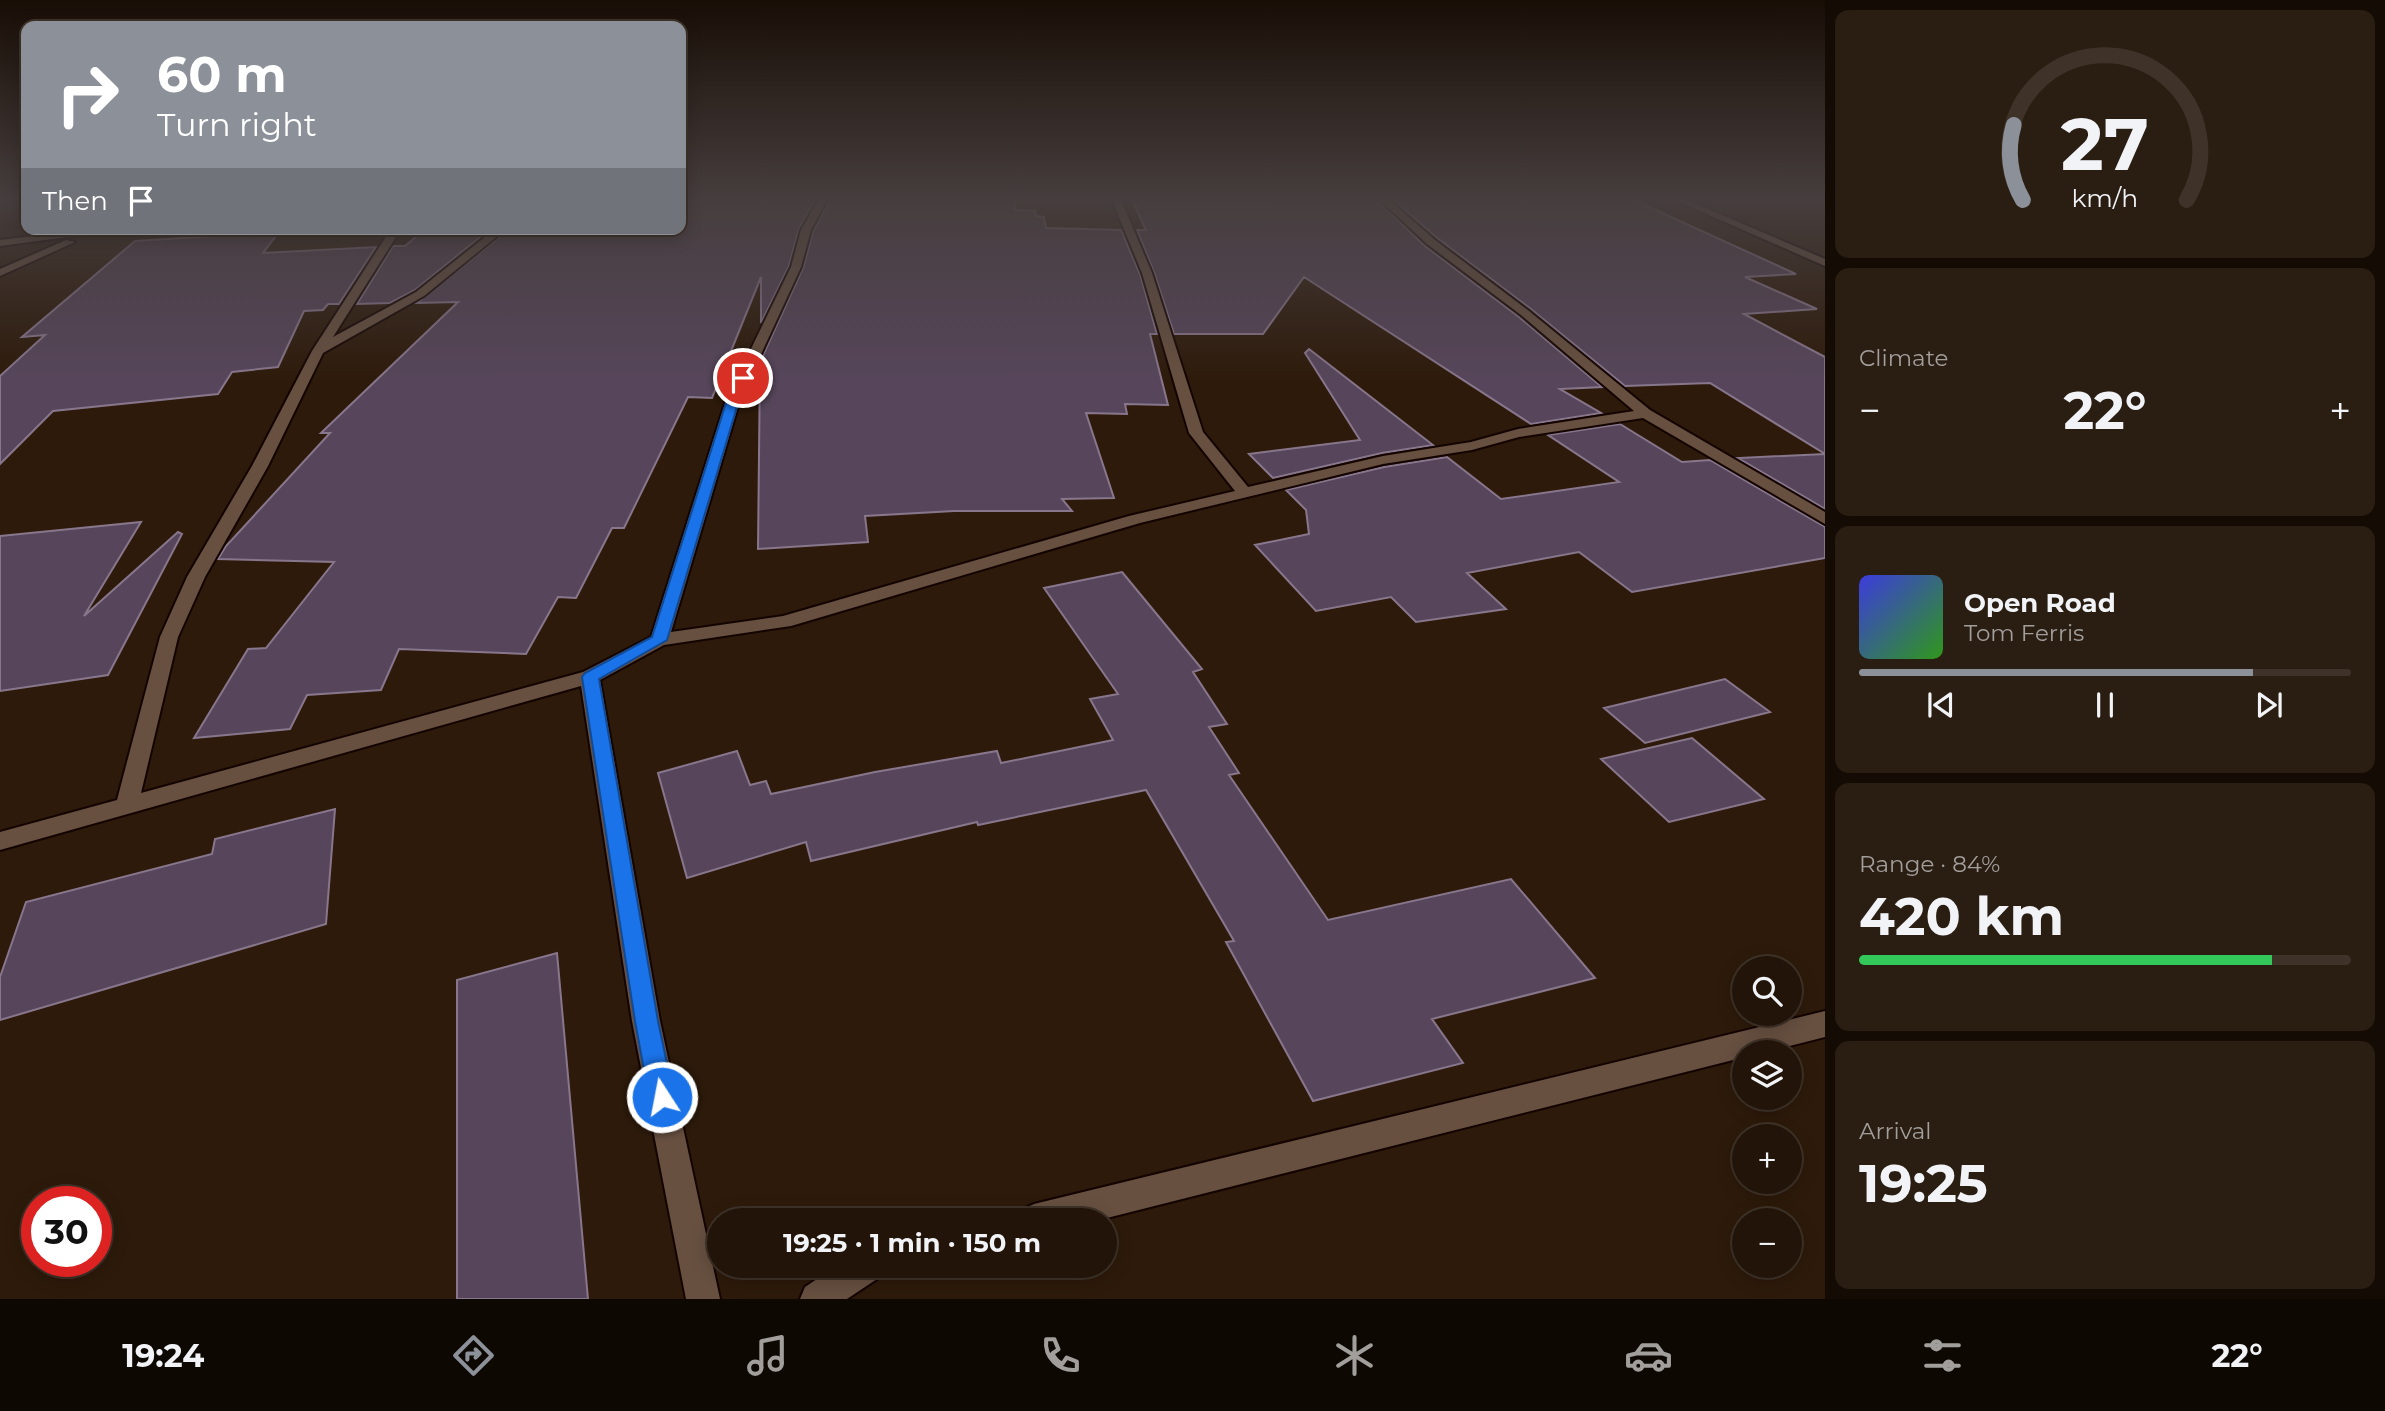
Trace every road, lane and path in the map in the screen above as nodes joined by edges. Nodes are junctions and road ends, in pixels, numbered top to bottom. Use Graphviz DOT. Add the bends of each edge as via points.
graph roads {
  1 [pos="29,261"];
  2 [pos="376,261"];
  3 [pos="462,261"];
  4 [pos="798,261"];
  5 [pos="1141,261"];
  6 [pos="1456,261"];
  7 [pos="0,273"];
  8 [pos="318,351"];
  9 [pos="1644,414"];
  10 [pos="1244,492"];
  11 [pos="1825,519"];
  12 [pos="659,640"];
  13 [pos="590,677"];
  14 [pos="127,805"];
  15 [pos="0,841"];
  16 [pos="1825,1024"];
  17 [pos="1082,1208"];
  18 [pos="848,1278"];
  19 [pos="704,1299"];
  20 [pos="817,1299"];
  1 -- 7 [label="street"];
  2 -- 8 [label="street"];
  3 -- 8 [label="street" via="420,294"];
  4 -- 12 [label="street" via="733,400"];
  5 -- 10 [label="street" via="1196,433"];
  6 -- 9 [label="street"];
  8 -- 14 [label="street" via="260,466 196,577 169,637"];
  9 -- 10 [label="street" via="1518,433"];
  9 -- 11 [label="street"];
  10 -- 12 [label="street" via="1135,519 784,622"];
  12 -- 13 [label="street"];
  13 -- 14 [label="street"];
  13 -- 19 [label="street" via="646,1021"];
  14 -- 15 [label="street"];
  16 -- 17 [label="street"];
  18 -- 20 [label="street"];
}
